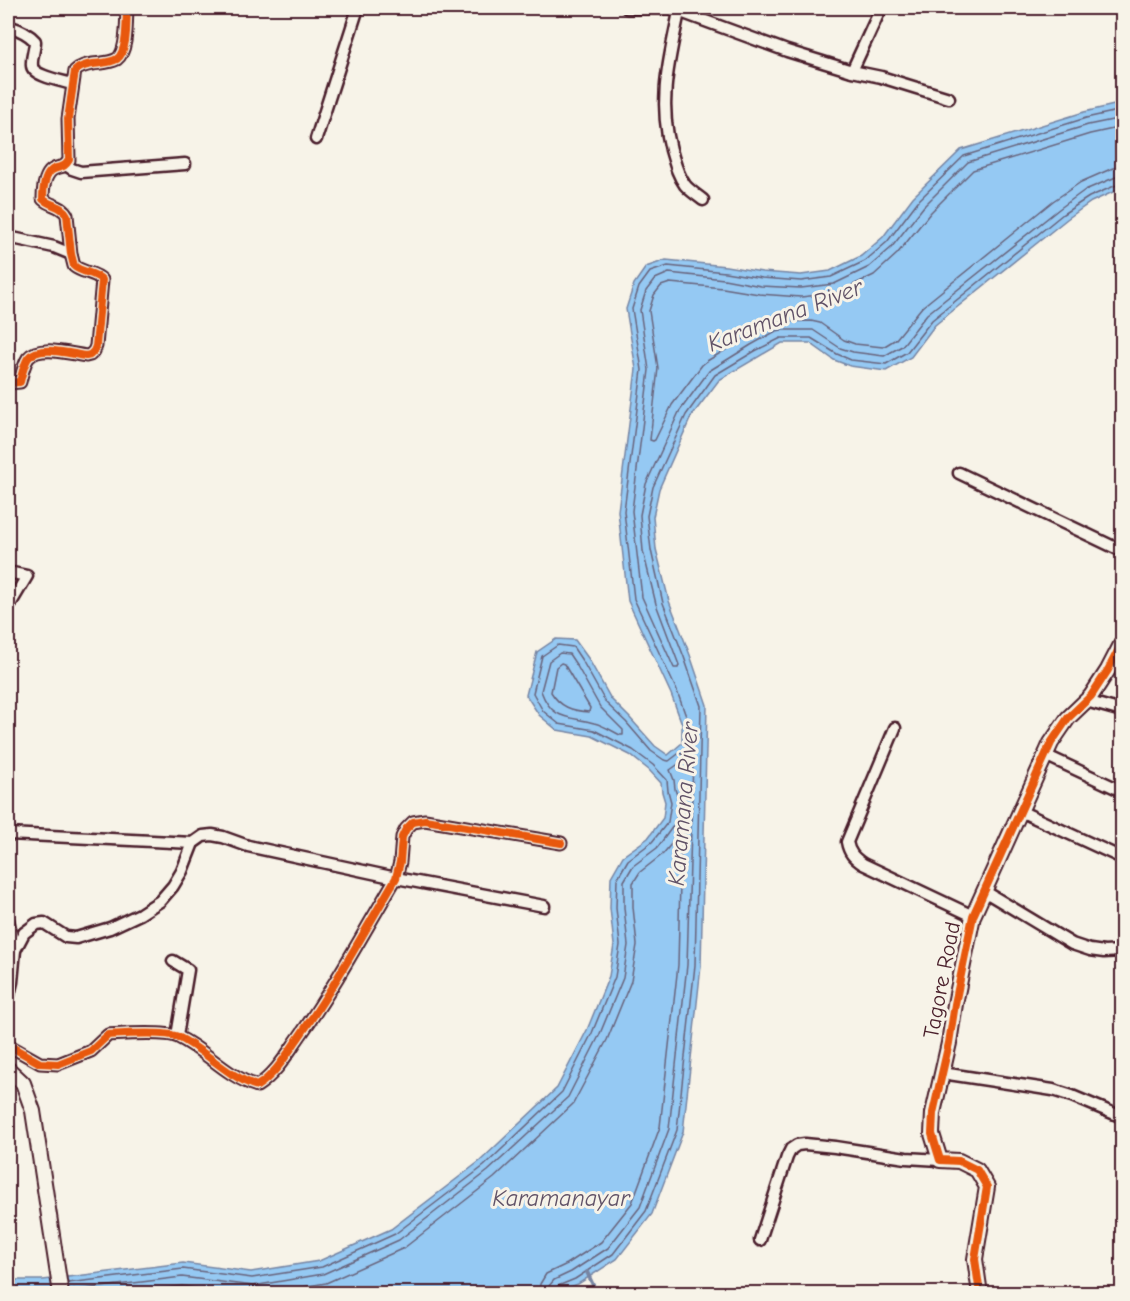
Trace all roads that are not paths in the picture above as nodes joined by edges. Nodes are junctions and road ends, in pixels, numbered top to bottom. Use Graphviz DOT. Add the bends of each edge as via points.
graph roads {
  1 [pos="127,8"];
  2 [pos="358,8"];
  3 [pos="627,8"];
  4 [pos="662,8"];
  5 [pos="881,8"];
  6 [pos="679,12"];
  7 [pos="8,26"];
  8 [pos="852,70"];
  9 [pos="72,84"];
  10 [pos="949,98"];
  11 [pos="316,139"];
  12 [pos="185,164"];
  13 [pos="66,165"];
  14 [pos="703,200"];
  15 [pos="8,237"];
  16 [pos="71,254"];
  17 [pos="8,382"];
  18 [pos="959,473"];
  19 [pos="1122,550"];
  20 [pos="8,572"];
  21 [pos="8,608"];
  22 [pos="1122,643"];
  23 [pos="1086,701"];
  24 [pos="1122,711"];
  25 [pos="895,728"];
  26 [pos="1045,755"];
  27 [pos="1122,791"];
  28 [pos="1020,811"];
  29 [pos="8,834"];
  30 [pos="194,843"];
  31 [pos="561,843"];
  32 [pos="1122,858"];
  33 [pos="396,878"];
  34 [pos="984,891"];
  35 [pos="544,906"];
  36 [pos="973,916"];
  37 [pos="8,920"];
  38 [pos="15,950"];
  39 [pos="1122,951"];
  40 [pos="173,961"];
  41 [pos="8,999"];
  42 [pos="177,1035"];
  43 [pos="8,1045"];
  44 [pos="8,1069"];
  45 [pos="942,1073"];
  46 [pos="1122,1117"];
  47 [pos="940,1160"];
  48 [pos="760,1240"];
  49 [pos="61,1293"];
  50 [pos="980,1293"];
  1 -- 9 [label="street" via="125,41 118,58 78,67"];
  2 -- 11 [label="street"];
  3 -- 4 [label="street"];
  4 -- 6 [label="street"];
  5 -- 8 [label="street"];
  6 -- 8 [label="street"];
  6 -- 14 [label="street" via="667,72 667,134 677,172 686,187"];
  7 -- 9 [label="street" via="35,41 34,72"];
  8 -- 10 [label="street"];
  9 -- 13 [label="street"];
  12 -- 13 [label="street" via="81,172"];
  13 -- 16 [label="street" via="48,174 43,199 65,210"];
  15 -- 16 [label="street"];
  16 -- 17 [label="street" via="74,266 102,280 94,351 86,356 47,350 36,353 29,357 20,382"];
  18 -- 19 [label="street"];
  20 -- 21 [label="street" via="27,576"];
  22 -- 23 [label="street, Tagore Road"];
  23 -- 24 [label="street"];
  23 -- 26 [label="street, Tagore Road" via="1068,718"];
  25 -- 36 [label="street" via="848,842 849,851 863,864"];
  26 -- 27 [label="street"];
  26 -- 28 [label="street, Tagore Road"];
  28 -- 32 [label="street"];
  28 -- 34 [label="street, Tagore Road"];
  29 -- 30 [label="street"];
  30 -- 33 [label="street" via="212,835"];
  30 -- 38 [label="street" via="173,886 160,902 140,914 76,938 66,937 44,923 36,924 24,933"];
  31 -- 33 [label="street" via="425,820 413,822 402,837"];
  33 -- 35 [label="street"];
  33 -- 42 [label="street" via="325,999 267,1080 257,1086 242,1081"];
  34 -- 36 [label="street, Tagore Road"];
  34 -- 39 [label="street" via="1072,944 1104,952"];
  36 -- 45 [label="street, Tagore Road"];
  37 -- 38 [label="street"];
  38 -- 41 [label="street"];
  40 -- 42 [label="street" via="188,970"];
  42 -- 43 [label="street" via="108,1035 91,1051 58,1064 40,1063"];
  44 -- 49 [label="street" via="23,1083 33,1112"];
  45 -- 46 [label="street" via="1053,1090"];
  45 -- 47 [label="street, Tagore Road" via="932,1134"];
  47 -- 48 [label="street" via="797,1145 787,1157"];
  47 -- 50 [label="street" via="959,1161 977,1170 987,1187 975,1259"];
}
